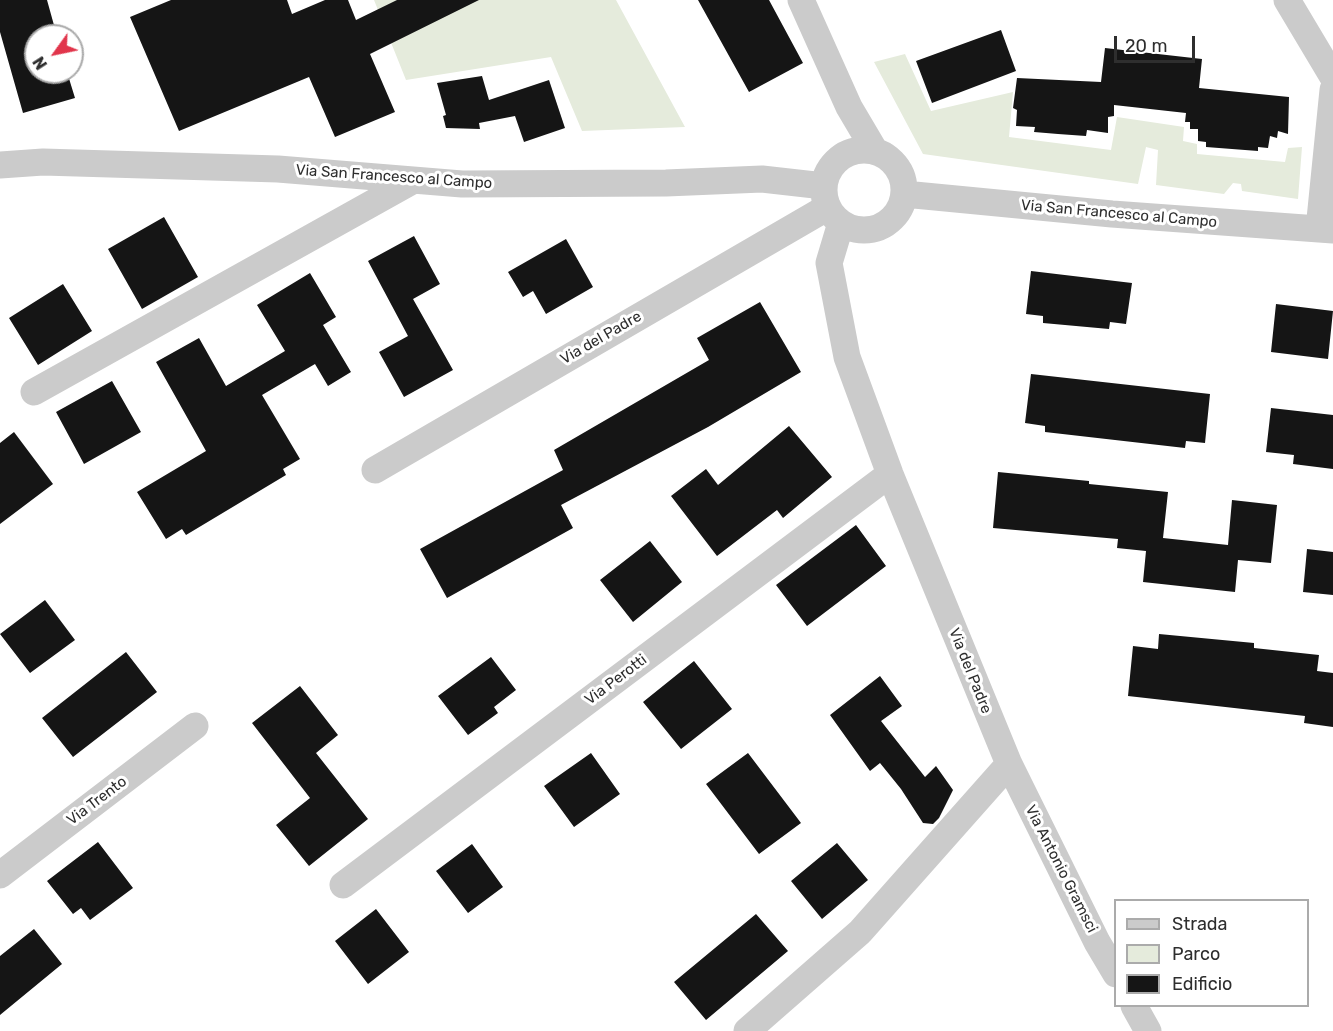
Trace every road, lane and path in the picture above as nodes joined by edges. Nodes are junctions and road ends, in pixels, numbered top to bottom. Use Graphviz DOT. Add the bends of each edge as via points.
graph roads {
  1 [pos="801,0"];
  2 [pos="1287,0"];
  3 [pos="1333,77"];
  4 [pos="1333,90"];
  5 [pos="862,151"];
  6 [pos="0,165"];
  7 [pos="414,180"];
  8 [pos="904,194"];
  9 [pos="831,205"];
  10 [pos="1326,230"];
  11 [pos="34,392"];
  12 [pos="375,470"];
  13 [pos="890,474"];
  14 [pos="195,726"];
  15 [pos="1009,764"];
  16 [pos="0,875"];
  17 [pos="343,885"];
  18 [pos="1114,971"];
  19 [pos="1135,1007"];
  20 [pos="747,1031"];
  21 [pos="1148,1031"];
  1 -- 5 [label="street" via="849,107"];
  2 -- 3 [label="street"];
  4 -- 10 [label="street"];
  5 -- 8 [label="street" via="885,155 901,172"];
  5 -- 9 [label="street" via="832,165"];
  6 -- 7 [label="street, Via San Francesco al Campo" via="43,162 266,169"];
  7 -- 9 [label="street, Via San Francesco al Campo" via="474,184 762,179"];
  7 -- 11 [label="street"];
  8 -- 9 [label="street" via="892,219 867,230"];
  8 -- 10 [label="street, Via San Francesco al Campo"];
  9 -- 12 [label="street, Via del Padre"];
  9 -- 13 [label="street, Via del Padre" via="829,263 847,357"];
  13 -- 15 [label="street, Via del Padre"];
  13 -- 17 [label="street, Via Perotti"];
  14 -- 16 [label="street, Via Trento"];
  15 -- 18 [label="street, Via Antonio Gramsci"];
  15 -- 20 [label="street" via="860,932"];
  19 -- 21 [label="street"];
}
